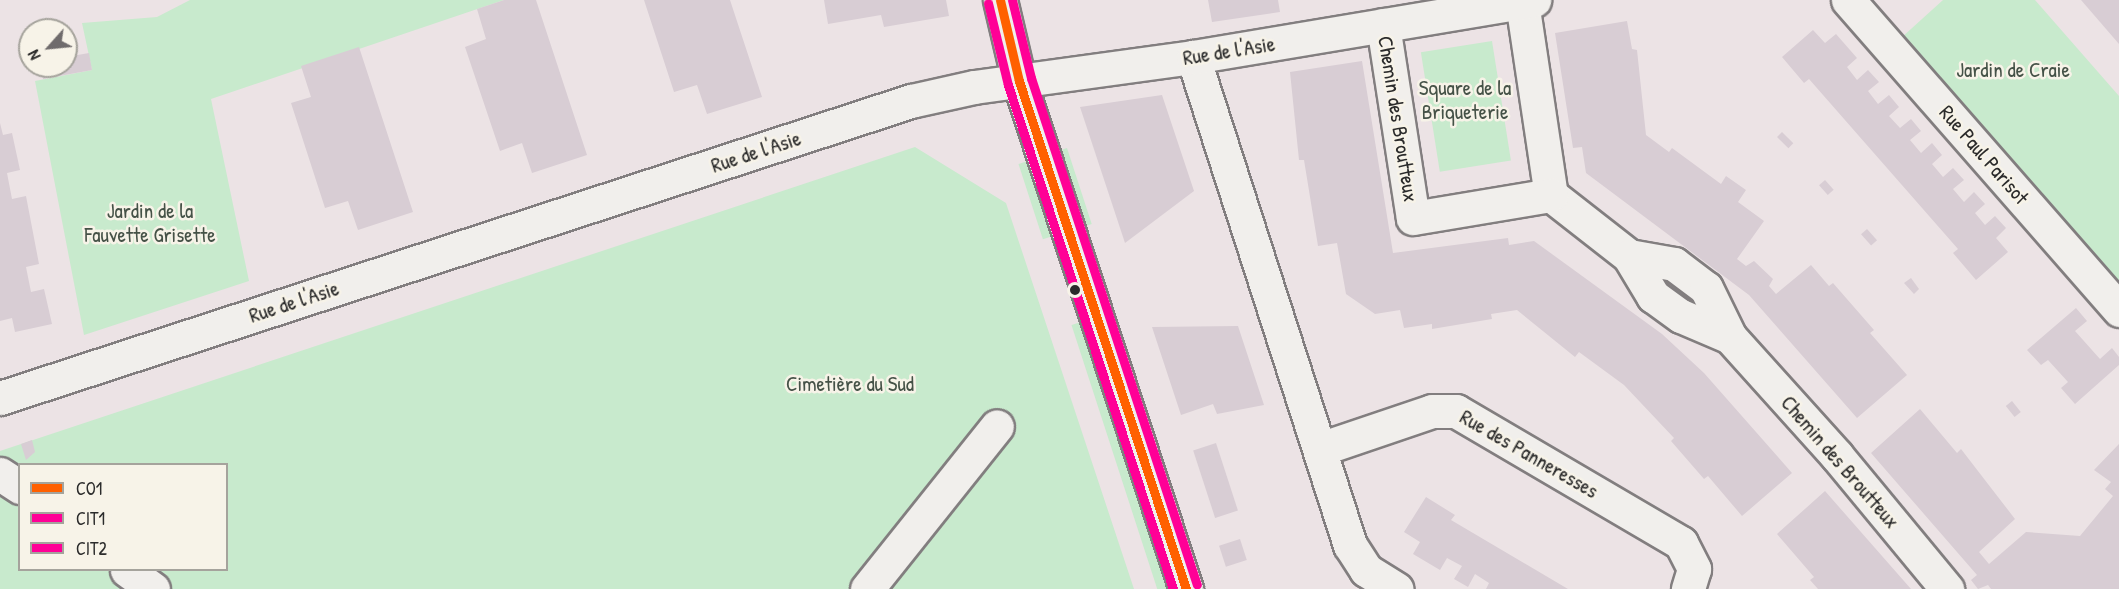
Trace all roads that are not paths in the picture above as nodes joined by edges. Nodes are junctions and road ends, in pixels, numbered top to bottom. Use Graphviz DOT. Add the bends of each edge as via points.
graph roads {
  1 [pos="999,0"];
  2 [pos="1848,0"];
  3 [pos="1528,1"];
  4 [pos="1383,25"];
  5 [pos="1194,57"];
  6 [pos="1019,81"];
  7 [pos="1551,195"];
  8 [pos="2119,310"];
  9 [pos="0,398"];
  10 [pos="996,426"];
  11 [pos="1320,449"];
  12 [pos="0,474"];
  13 [pos="18,486"];
  14 [pos="128,571"];
  15 [pos="153,589"];
  16 [pos="867,589"];
  17 [pos="1186,589"];
  18 [pos="1396,589"];
  19 [pos="1688,589"];
  20 [pos="1947,589"];
  1 -- 6 [label="street"];
  2 -- 8 [label="street, Rue Paul Parisot"];
  3 -- 4 [label="street, Rue de l'Asie"];
  3 -- 7 [label="street"];
  4 -- 5 [label="street, Rue de l'Asie"];
  4 -- 7 [label="street, Chemin des Broutteux" via="1413,218"];
  5 -- 6 [label="street, Rue de l'Asie"];
  5 -- 11 [label="street"];
  6 -- 9 [label="street, Rue de l'Asie" via="911,101"];
  6 -- 17 [label="street"];
  7 -- 20 [label="street, Chemin des Broutteux" via="1629,256 1653,296 1681,316 1730,337 1837,456"];
  10 -- 16 [label="street"];
  11 -- 18 [label="street" via="1356,558 1366,570"];
  11 -- 19 [label="street, Rue des Panneresses" via="1432,411 1456,411 1681,543 1694,569"];
  12 -- 13 [label="street"];
  14 -- 15 [label="street"];
}
